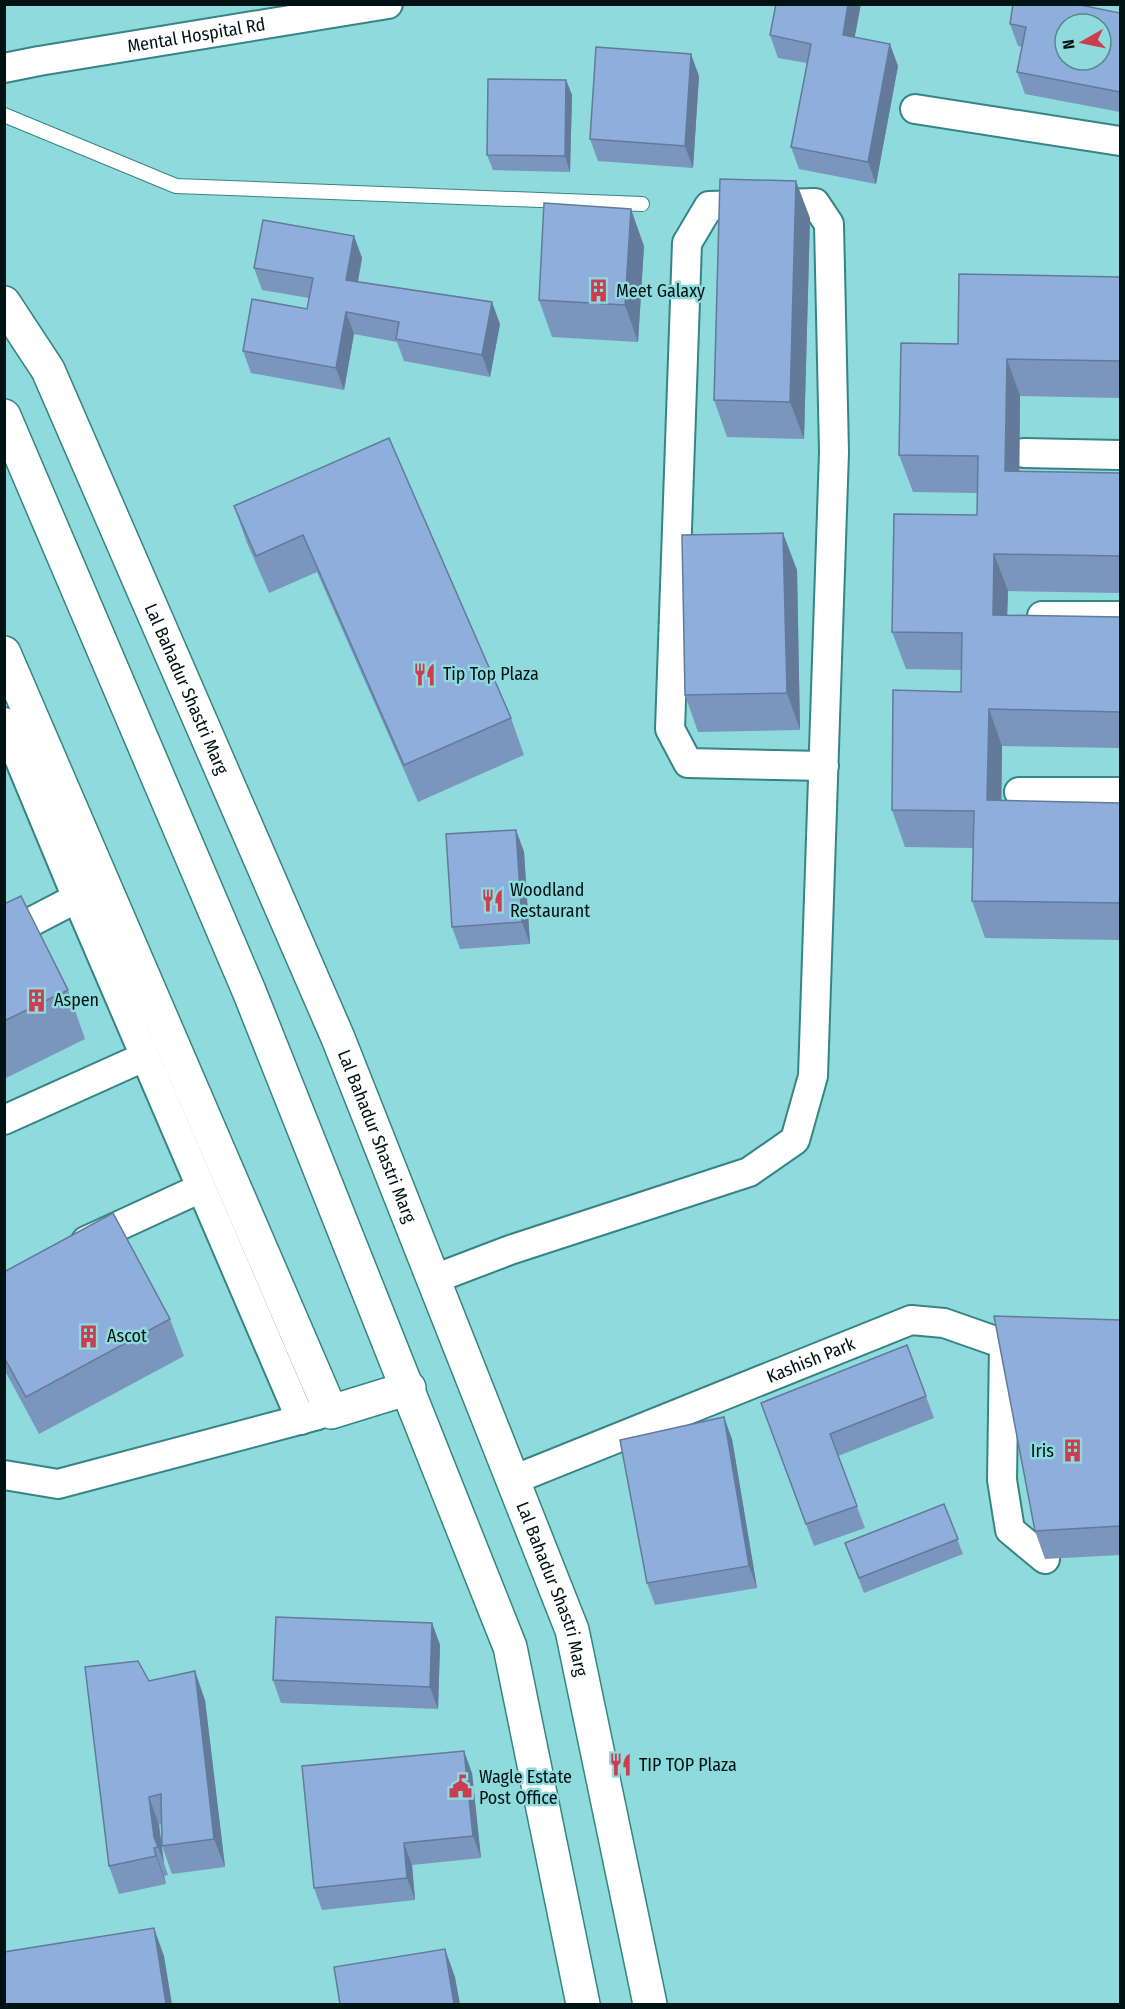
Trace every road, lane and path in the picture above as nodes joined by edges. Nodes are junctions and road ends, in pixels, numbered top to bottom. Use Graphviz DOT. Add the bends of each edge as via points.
graph roads {
  1 [pos="388,4"];
  2 [pos="4,68"];
  3 [pos="915,109"];
  4 [pos="4,115"];
  5 [pos="1120,141"];
  6 [pos="642,204"];
  7 [pos="4,303"];
  8 [pos="4,416"];
  9 [pos="1024,453"];
  10 [pos="1120,455"];
  11 [pos="1019,616"];
  12 [pos="1120,616"];
  13 [pos="4,653"];
  14 [pos="4,722"];
  15 [pos="824,766"];
  16 [pos="1019,792"];
  17 [pos="1120,792"];
  18 [pos="76,898"];
  19 [pos="4,936"];
  20 [pos="144,1057"];
  21 [pos="4,1120"];
  22 [pos="201,1188"];
  23 [pos="59,1253"];
  24 [pos="434,1279"];
  25 [pos="1004,1344"];
  26 [pos="1060,1354"];
  27 [pos="409,1388"];
  28 [pos="316,1416"];
  29 [pos="4,1475"];
  30 [pos="513,1480"];
  31 [pos="1045,1559"];
  32 [pos="583,2004"];
  33 [pos="650,2004"];
  1 -- 2 [label="street, Mental Hospital Rd"];
  3 -- 5 [label="street"];
  4 -- 6 [label="lane" via="176,186"];
  7 -- 24 [label="main road, Lal Bahadur Shastri Marg" via="48,370 338,1038"];
  8 -- 27 [label="main road" via="249,990"];
  9 -- 10 [label="street"];
  11 -- 12 [label="street"];
  13 -- 28 [label="main road"];
  14 -- 18 [label="street"];
  15 -- 15 [label="street" via="834,453 829,224 815,203 709,206 687,243 670,729 688,763"];
  15 -- 24 [label="street" via="813,1076 795,1140 749,1172 510,1250"];
  16 -- 17 [label="street"];
  18 -- 19 [label="street"];
  18 -- 20 [label="street"];
  20 -- 21 [label="street"];
  20 -- 22 [label="street"];
  22 -- 23 [label="street"];
  22 -- 28 [label="street"];
  24 -- 30 [label="main road, Lal Bahadur Shastri Marg"];
  25 -- 26 [label="street, Kashish Park"];
  25 -- 30 [label="street, Kashish Park" via="944,1323 911,1320"];
  25 -- 31 [label="street" via="1002,1480 1010,1530"];
  27 -- 28 [label="main road"];
  27 -- 32 [label="main road" via="510,1647"];
  28 -- 29 [label="street" via="58,1484"];
  30 -- 33 [label="main road, Lal Bahadur Shastri Marg" via="572,1630"];
}
